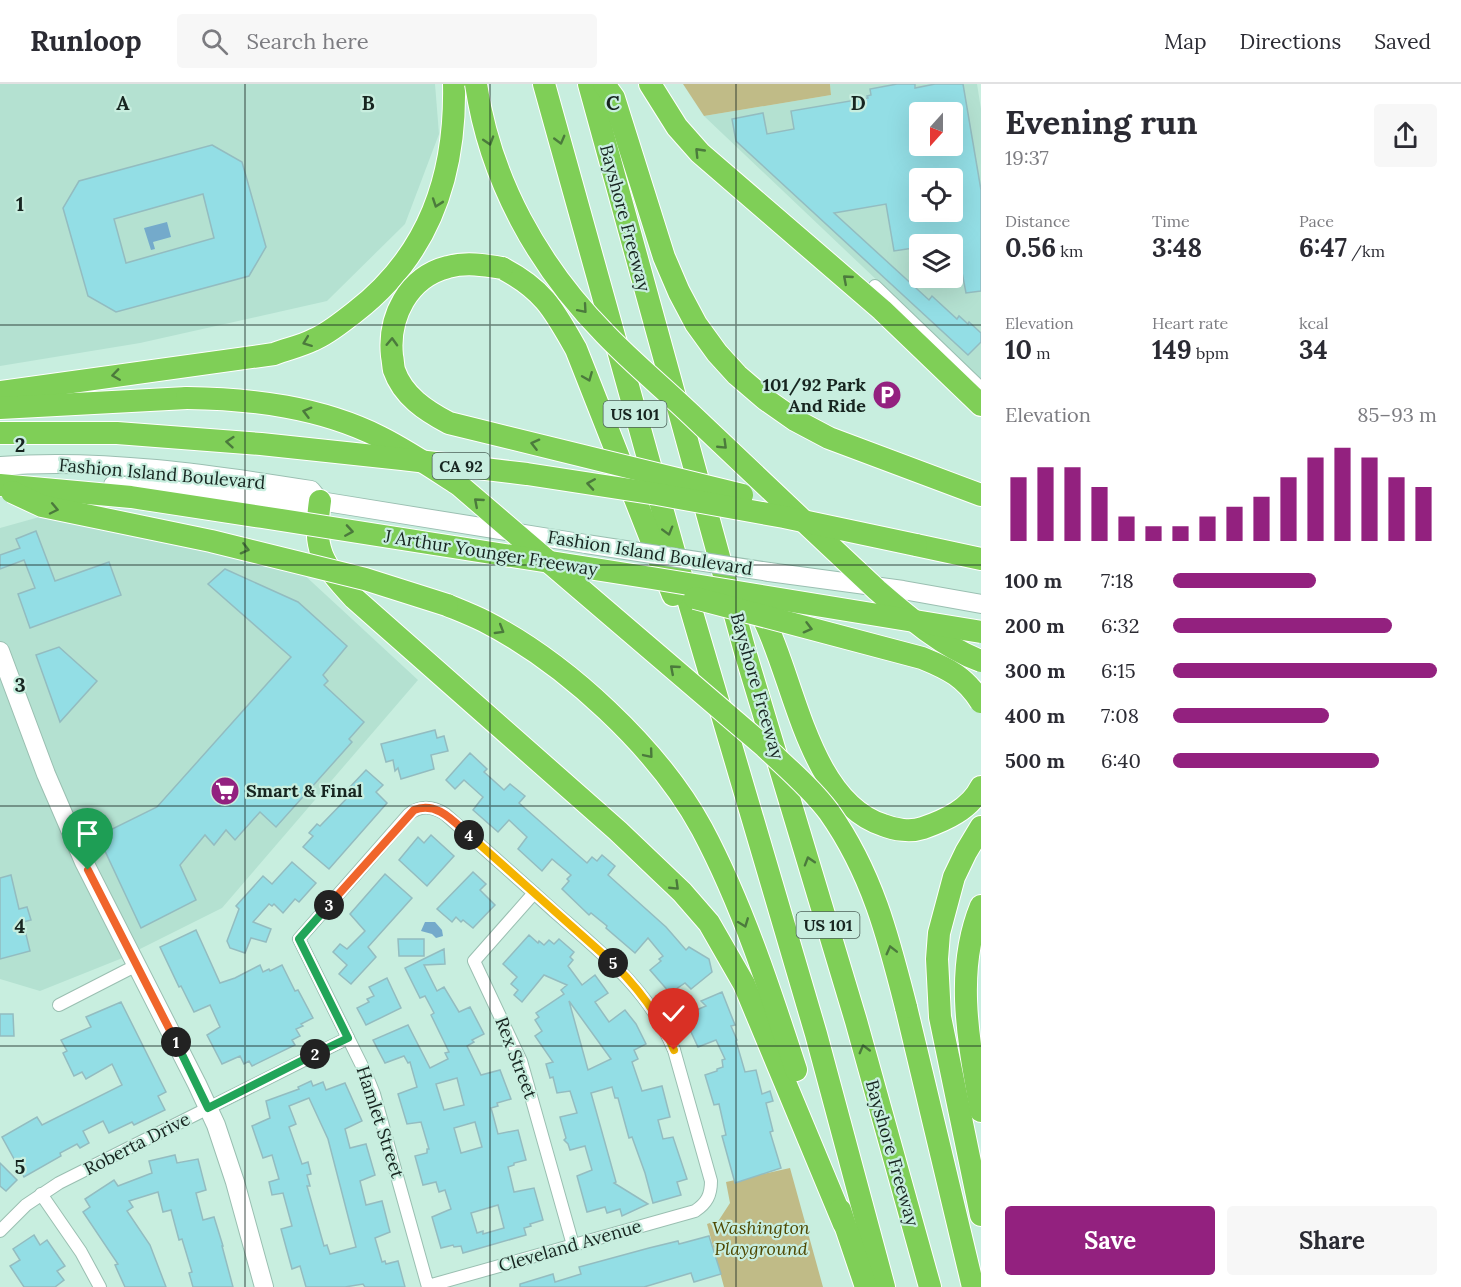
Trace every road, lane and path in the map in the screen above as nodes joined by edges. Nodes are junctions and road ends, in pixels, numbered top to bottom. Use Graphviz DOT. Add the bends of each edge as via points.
graph roads {
  1 [pos="454,84"];
  2 [pos="476,84"];
  3 [pos="544,84"];
  4 [pos="589,84"];
  5 [pos="604,84"];
  6 [pos="650,84"];
  7 [pos="874,286"];
  8 [pos="981,388"];
  9 [pos="0,392"];
  10 [pos="981,405"];
  11 [pos="0,408"];
  12 [pos="0,433"];
  13 [pos="0,466"];
  14 [pos="0,487"];
  15 [pos="981,495"];
  16 [pos="320,501"];
  17 [pos="916,545"];
  18 [pos="444,546"];
  19 [pos="981,559"];
  20 [pos="722,565"];
  21 [pos="981,604"];
  22 [pos="981,632"];
  23 [pos="0,651"];
  24 [pos="981,661"];
  25 [pos="981,702"];
  26 [pos="730,742"];
  27 [pos="981,787"];
  28 [pos="981,827"];
  29 [pos="534,893"];
  30 [pos="981,906"];
  31 [pos="137,965"];
  32 [pos="58,1005"];
  33 [pos="348,1038"];
  34 [pos="208,1108"];
  35 [pos="981,1111"];
  36 [pos="41,1194"];
  37 [pos="981,1215"];
  38 [pos="844,1224"];
  39 [pos="0,1231"];
  40 [pos="573,1245"];
  41 [pos="428,1286"];
  42 [pos="100,1287"];
  43 [pos="264,1287"];
  44 [pos="866,1287"];
  45 [pos="884,1287"];
  46 [pos="930,1287"];
  47 [pos="973,1287"];
  1 -- 9 [label="highway, one-way" via="452,144 436,208 400,271 348,318 315,339 274,354"];
  2 -- 24 [label="highway, one-way, bridge" via="489,143 514,207 552,272 590,317 907,617"];
  3 -- 26 [label="highway, US 101, one-way"];
  4 -- 20 [label="highway, Bayshore Freeway / US 101"];
  5 -- 15 [label="highway" via="614,98 678,292 717,353 765,399 795,420 829,438"];
  10 -- 6 [label="highway, one-way" via="882,310 700,153 676,127"];
  7 -- 8 [label="street"];
  47 -- 11 [label="highway, one-way, bridge" via="886,929 850,846 828,811 765,747 459,485 378,436 333,418 283,405 233,399"];
  17 -- 12 [label="highway, CA 92, one-way, bridge" via="657,494 493,470 261,444 117,433"];
  13 -- 16 [label="main road, Fashion Island Boulevard" via="43,463 236,478 311,490"];
  14 -- 16 [label="main road, Fashion Island Boulevard" via="116,484 308,506"];
  14 -- 18 [label="highway, J Arthur Younger Freeway, one-way, bridge" via="131,497"];
  14 -- 38 [label="highway, one-way, bridge" via="42,506 211,541 365,579 447,605 526,646 610,713 676,789 723,872 782,1027"];
  16 -- 21 [label="main road, Fashion Island Boulevard, bridge"];
  16 -- 38 [label="highway, one-way" via="318,549 331,573 354,598 618,831 709,923 757,1012"];
  17 -- 19 [label="highway, CA 92"];
  17 -- 26 [label="highway, one-way, bridge" via="769,502 449,423 427,411 407,393 394,369 392,334 405,297 422,279 447,267 477,264 502,268 525,280 542,296 576,350"];
  18 -- 22 [label="highway, J Arthur Younger Freeway, bridge"];
  18 -- 25 [label="highway, one-way, bridge" via="683,595 922,658 949,669 970,686"];
  20 -- 27 [label="highway" via="764,621 805,732 835,788 852,808 872,822 893,829 917,830 942,822 961,810"];
  46 -- 20 [label="highway, Bayshore Freeway / US 101, one-way"];
  23 -- 31 [label="main road" via="57,802"];
  26 -- 45 [label="highway, US 101" via="813,1023"];
  28 -- 37 [label="highway" via="949,894 939,933 937,968 940,1017"];
  29 -- 33 [label="street, Hamlet Street" via="445,814 428,807 409,814 299,939"];
  29 -- 40 [label="street, Rex Street" via="474,961 521,1061"];
  29 -- 40 [label="street, Cleveland Avenue" via="644,995 666,1031 711,1181 708,1200 695,1211"];
  30 -- 35 [label="highway" via="970,944 966,1018"];
  31 -- 32 [label="street"];
  31 -- 34 [label="main road"];
  33 -- 34 [label="street, Roberta Drive"];
  33 -- 41 [label="street, Hamlet Street" via="375,1094"];
  34 -- 36 [label="street, Roberta Drive"];
  34 -- 43 [label="main road" via="230,1165"];
  36 -- 39 [label="street, Roberta Drive"];
  36 -- 42 [label="street"];
  38 -- 44 [label="highway"];
  40 -- 41 [label="street, Cleveland Avenue"];
}
